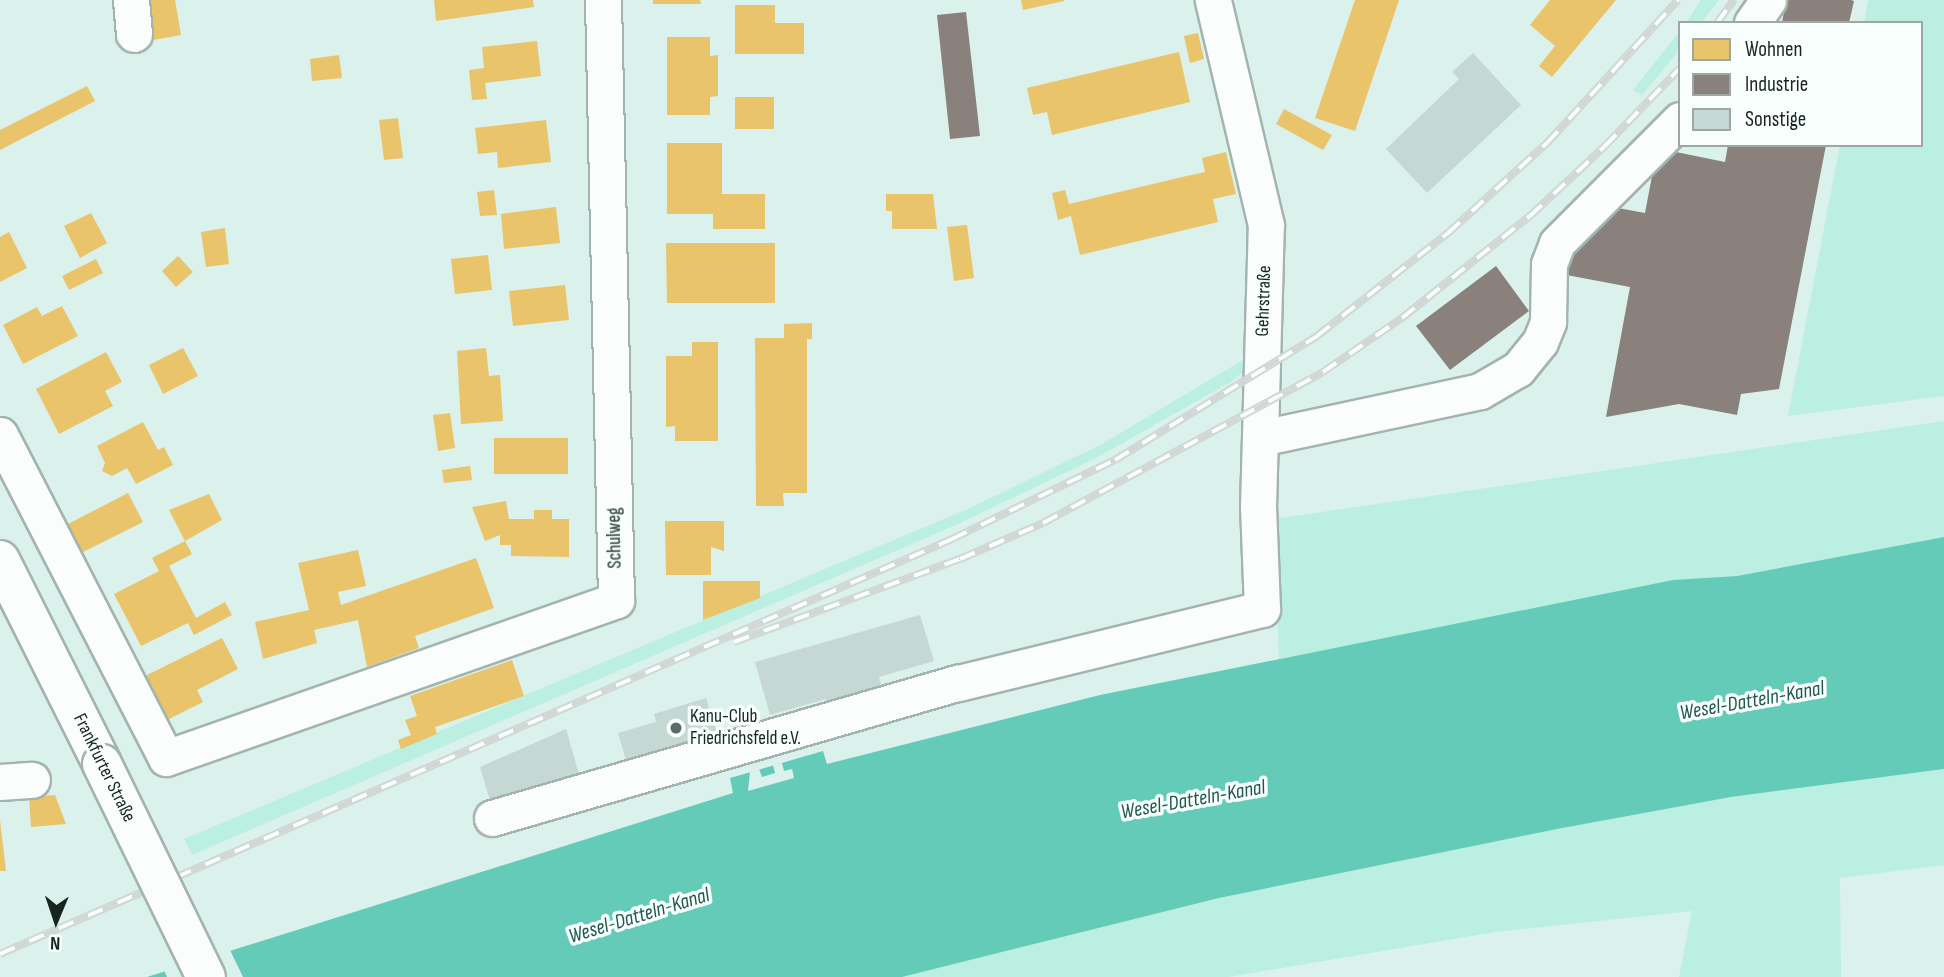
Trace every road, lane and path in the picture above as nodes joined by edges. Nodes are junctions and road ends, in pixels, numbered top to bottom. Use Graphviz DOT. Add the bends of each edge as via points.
graph roads {
  1 [pos="603,0"];
  2 [pos="1213,0"];
  3 [pos="1768,0"];
  4 [pos="1753,21"];
  5 [pos="1678,122"];
  6 [pos="0,435"];
  7 [pos="1261,438"];
  8 [pos="0,560"];
  9 [pos="492,818"];
  10 [pos="206,977"];
  1 -- 6 [label="street, Schulweg" via="616,600 166,758"];
  2 -- 7 [label="street, Gehrstraße" via="1266,225"];
  3 -- 4 [label="street"];
  5 -- 7 [label="street" via="1557,243 1549,264 1548,322 1540,342 1518,369 1480,391"];
  7 -- 9 [label="street, Gehrstraße" via="1262,609 958,683"];
  8 -- 10 [label="main road, Frankfurter Straße, bridge"];
}
